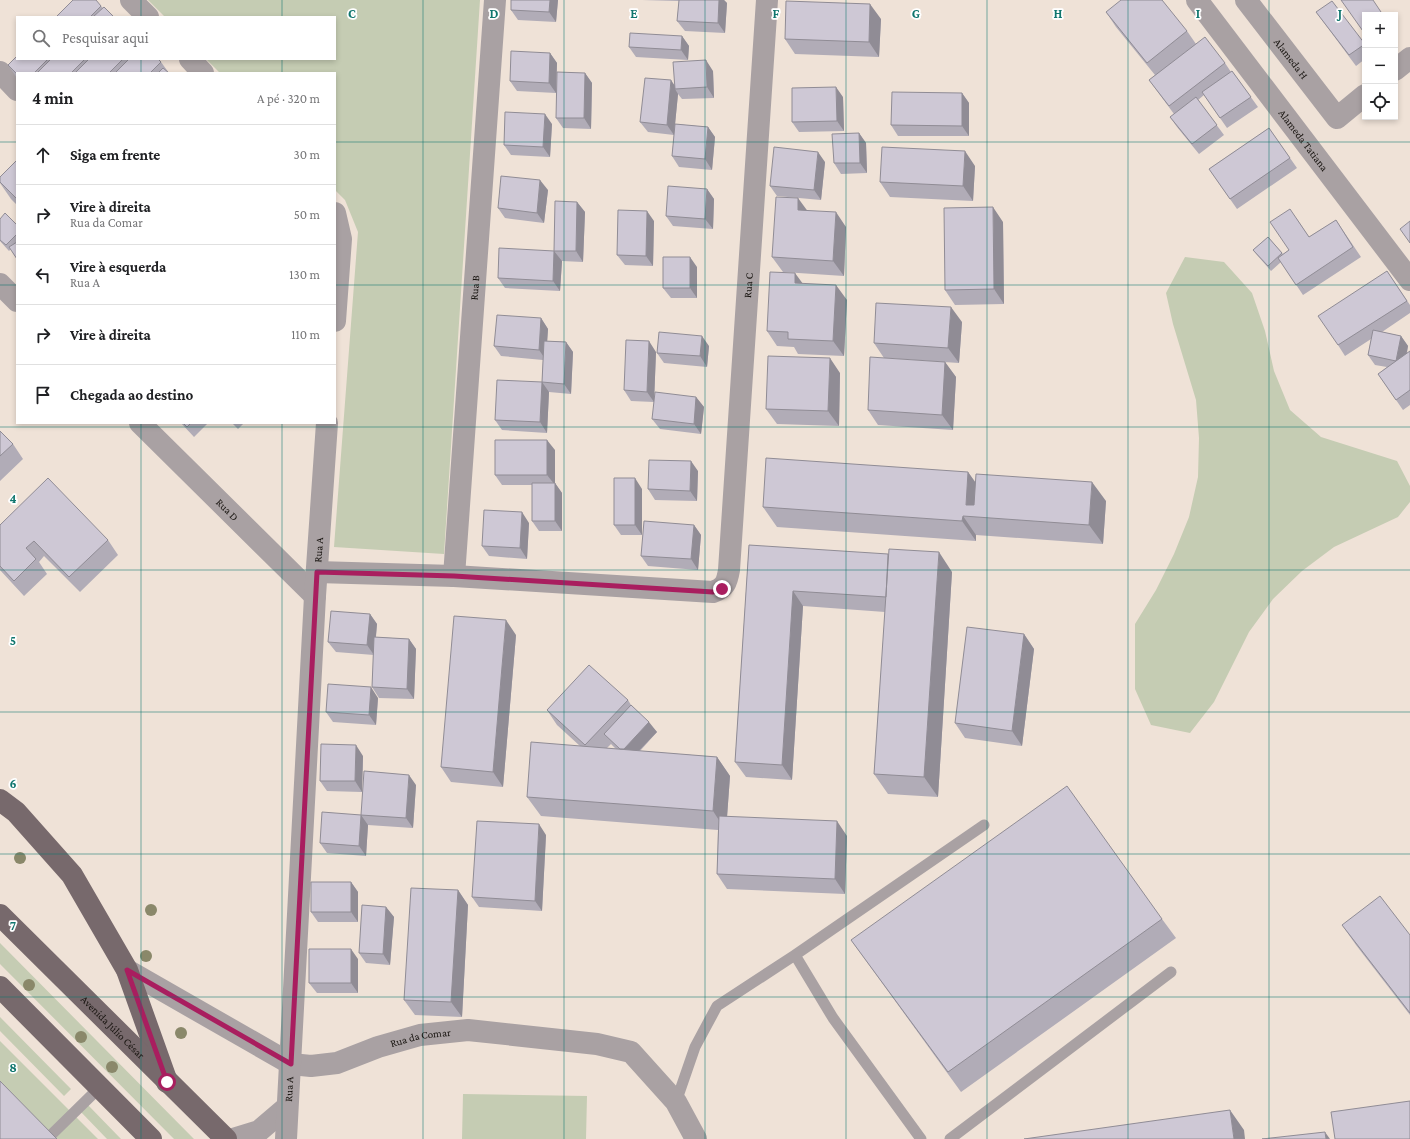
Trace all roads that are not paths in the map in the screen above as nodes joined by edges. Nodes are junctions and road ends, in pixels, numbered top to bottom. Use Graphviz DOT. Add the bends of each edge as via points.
graph roads {
  1 [pos="131,0"];
  2 [pos="495,0"];
  3 [pos="767,0"];
  4 [pos="1197,0"];
  5 [pos="1246,0"];
  6 [pos="147,16"];
  7 [pos="1410,58"];
  8 [pos="191,60"];
  9 [pos="1398,68"];
  10 [pos="0,72"];
  11 [pos="202,72"];
  12 [pos="16,89"];
  13 [pos="1362,97"];
  14 [pos="336,216"];
  15 [pos="1410,280"];
  16 [pos="0,284"];
  17 [pos="16,300"];
  18 [pos="336,307"];
  19 [pos="141,424"];
  20 [pos="327,424"];
  21 [pos="317,572"];
  22 [pos="454,576"];
  23 [pos="315,596"];
  24 [pos="0,800"];
  25 [pos="984,825"];
  26 [pos="0,915"];
  27 [pos="795,955"];
  28 [pos="127,970"];
  29 [pos="1171,972"];
  30 [pos="0,987"];
  31 [pos="291,1064"];
  32 [pos="167,1082"];
  33 [pos="100,1087"];
  34 [pos="676,1102"];
  35 [pos="287,1107"];
  36 [pos="47,1139"];
  37 [pos="151,1139"];
  38 [pos="226,1139"];
  39 [pos="232,1139"];
  40 [pos="286,1139"];
  41 [pos="696,1139"];
  42 [pos="921,1139"];
  43 [pos="950,1139"];
  1 -- 6 [label="street"];
  2 -- 22 [label="street, Rua B"];
  3 -- 22 [label="street, Rua C" via="730,570 727,582 722,589 713,592"];
  4 -- 15 [label="street, Alameda Tatiana"];
  5 -- 13 [label="street, Alameda H" via="1337,118"];
  7 -- 9 [label="street"];
  8 -- 11 [label="street"];
  10 -- 12 [label="street"];
  14 -- 18 [label="street" via="341,239"];
  16 -- 17 [label="street"];
  19 -- 23 [label="street, Rua D"];
  20 -- 21 [label="street, Rua A"];
  21 -- 22 [label="street, Rua C"];
  21 -- 23 [label="street, Rua A"];
  23 -- 31 [label="street, Rua A"];
  24 -- 28 [label="main road" via="16,812 72,875"];
  25 -- 27 [label="lane"];
  26 -- 32 [label="main road, Avenida Júlio César"];
  27 -- 34 [label="lane" via="717,1006 695,1047"];
  27 -- 42 [label="lane" via="833,1018"];
  28 -- 31 [label="street, Rua da Comar"];
  28 -- 32 [label="main road"];
  29 -- 43 [label="lane"];
  30 -- 33 [label="main road"];
  31 -- 34 [label="street, Rua da Comar" via="311,1066 337,1063 378,1047 420,1035 468,1030 597,1044 631,1052"];
  31 -- 35 [label="street, Rua A"];
  32 -- 38 [label="main road, Avenida Júlio César"];
  33 -- 36 [label="lane"];
  33 -- 37 [label="main road"];
  34 -- 41 [label="street, Rua da Comar"];
  35 -- 39 [label="street, Rua A" via="259,1131"];
  35 -- 40 [label="street, Rua A"];
}
